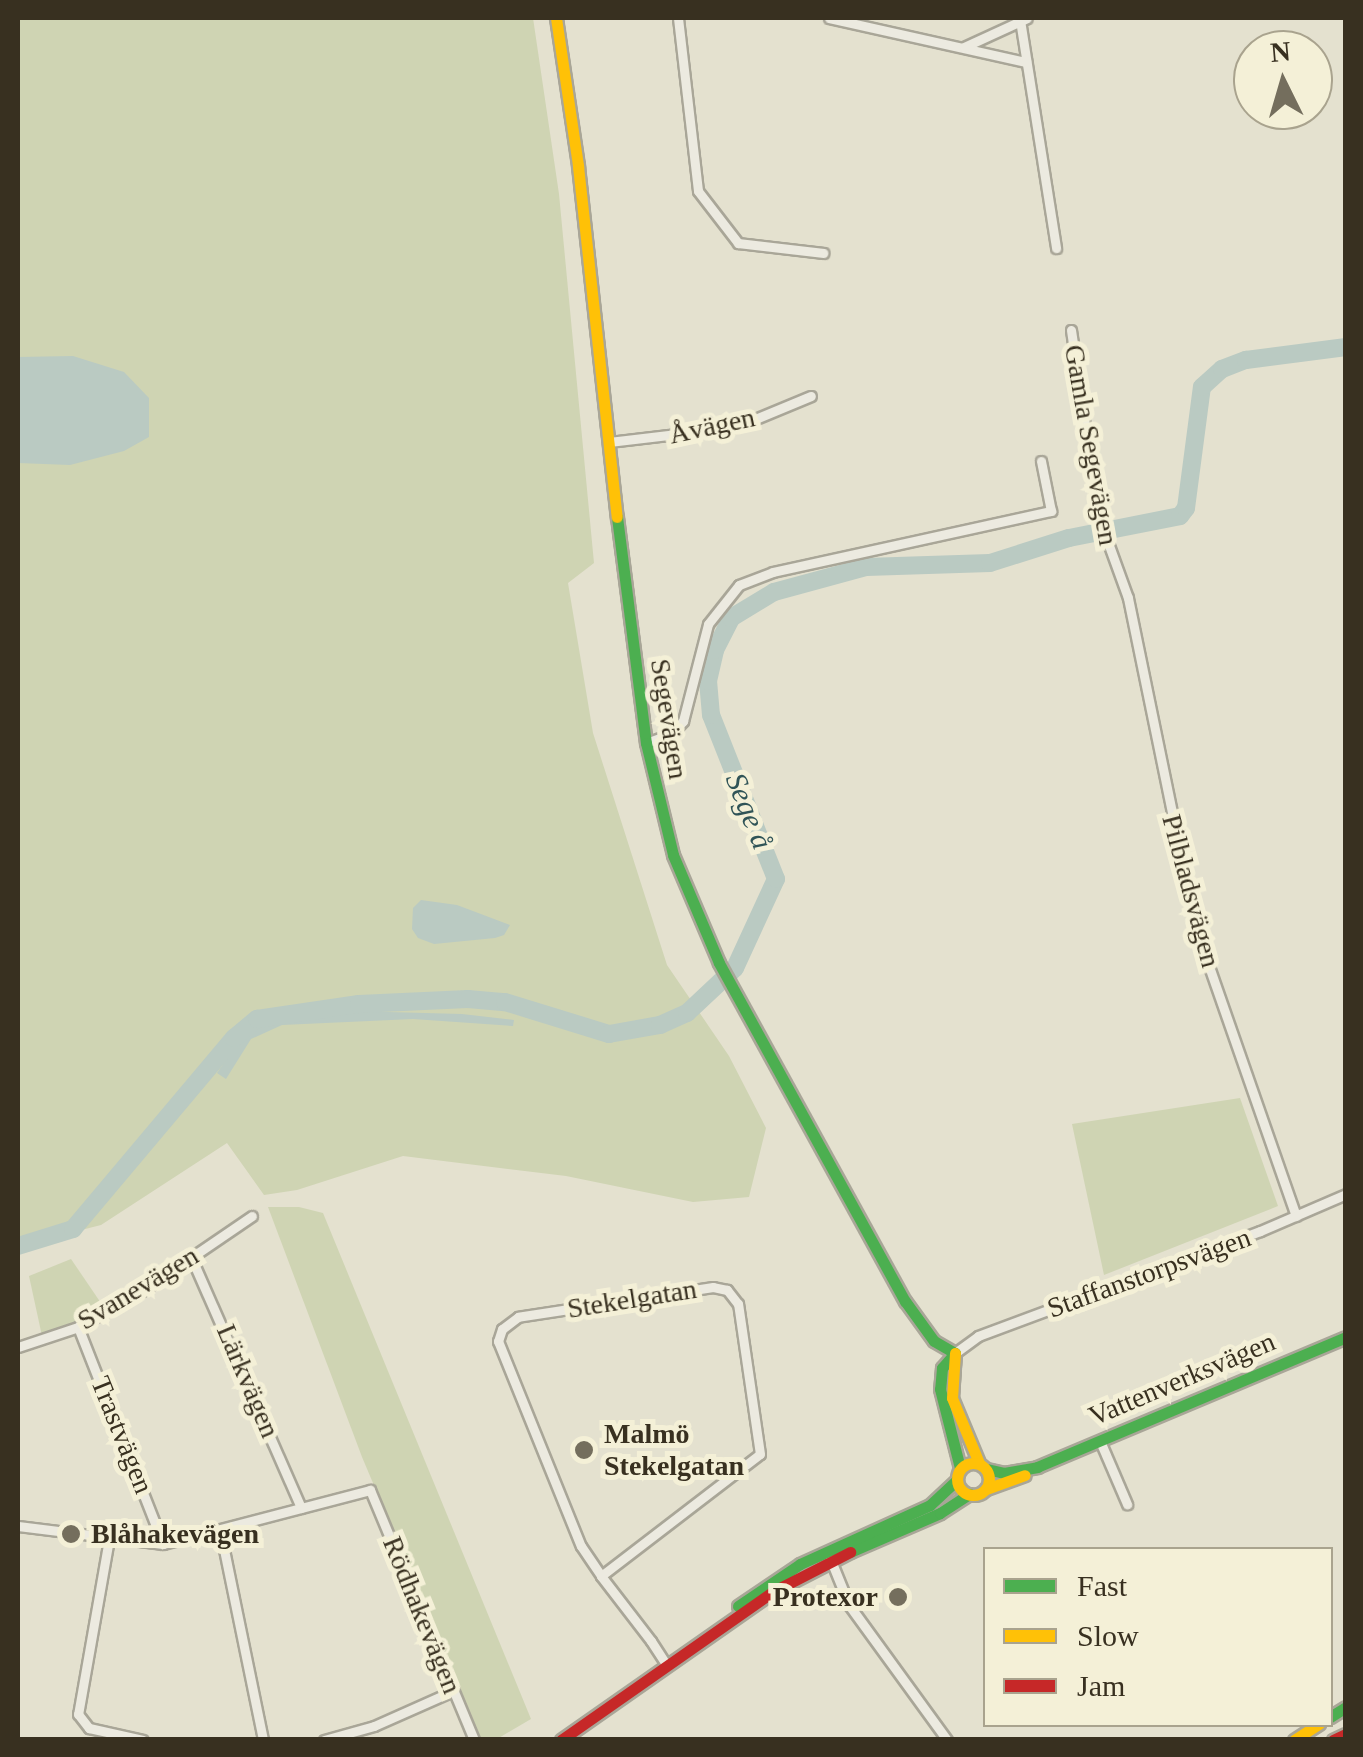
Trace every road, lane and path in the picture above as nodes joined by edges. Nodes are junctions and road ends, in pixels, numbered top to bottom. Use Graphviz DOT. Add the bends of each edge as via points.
graph roads {
  1 [pos="556,18"];
  2 [pos="678,18"];
  3 [pos="829,18"];
  4 [pos="1024,19"];
  5 [pos="964,46"];
  6 [pos="1026,62"];
  7 [pos="1056,248"];
  8 [pos="823,253"];
  9 [pos="1071,330"];
  10 [pos="811,396"];
  11 [pos="608,442"];
  12 [pos="1041,461"];
  13 [pos="1110,555"];
  14 [pos="646,743"];
  15 [pos="1346,1194"];
  16 [pos="252,1216"];
  17 [pos="1296,1216"];
  18 [pos="191,1257"];
  19 [pos="78,1327"];
  20 [pos="1346,1337"];
  21 [pos="18,1347"];
  22 [pos="954,1353"];
  23 [pos="1100,1441"];
  24 [pos="983,1466"];
  25 [pos="1037,1467"];
  26 [pos="959,1474"];
  27 [pos="986,1489"];
  28 [pos="969,1494"];
  29 [pos="1127,1504"];
  30 [pos="301,1508"];
  31 [pos="18,1526"];
  32 [pos="220,1530"];
  33 [pos="110,1539"];
  34 [pos="163,1544"];
  35 [pos="829,1555"];
  36 [pos="601,1576"];
  37 [pos="666,1664"];
  38 [pos="453,1691"];
  39 [pos="1346,1734"];
  40 [pos="348,1737"];
  41 [pos="143,1740"];
  42 [pos="263,1740"];
  43 [pos="324,1740"];
  44 [pos="474,1740"];
  45 [pos="561,1740"];
  46 [pos="948,1740"];
  47 [pos="1333,1740"];
  1 -- 11 [label="main road, Segevägen"];
  2 -- 8 [label="street" via="698,191 738,243"];
  3 -- 5 [label="street"];
  4 -- 5 [label="street"];
  4 -- 6 [label="street"];
  5 -- 6 [label="street"];
  6 -- 7 [label="street"];
  9 -- 13 [label="street, Gamla Segevägen"];
  10 -- 11 [label="street, Åvägen" via="736,427"];
  11 -- 14 [label="main road, Segevägen"];
  12 -- 14 [label="street" via="1051,511 772,572 739,586 708,624 683,721 671,734"];
  13 -- 17 [label="street, Pilbladsvägen" via="1128,598 1196,929"];
  14 -- 22 [label="main road, Segevägen" via="673,856 719,962 904,1301 934,1341"];
  15 -- 17 [label="street, Staffanstorpsvägen"];
  16 -- 18 [label="street, Svanevägen"];
  17 -- 22 [label="street, Staffanstorpsvägen" via="978,1336"];
  18 -- 19 [label="street, Svanevägen"];
  18 -- 30 [label="street, Lärkvägen"];
  19 -- 21 [label="street, Svanevägen"];
  19 -- 34 [label="street, Trastvägen"];
  20 -- 23 [label="main road, Vattenverksvägen"];
  22 -- 24 [label="main road" via="952,1398"];
  22 -- 26 [label="main road" via="942,1368 940,1389"];
  23 -- 25 [label="main road, Vattenverksvägen"];
  23 -- 29 [label="street"];
  24 -- 25 [label="main road, Vattenverksvägen" via="1004,1473"];
  24 -- 26 [label="main road, Vattenverksvägen"];
  24 -- 27 [label="main road"];
  25 -- 27 [label="main road, Vattenverksvägen"];
  26 -- 28 [label="main road"];
  26 -- 35 [label="main road" via="930,1506"];
  27 -- 28 [label="main road, Vattenverksvägen"];
  28 -- 35 [label="main road" via="932,1517"];
  30 -- 32 [label="street"];
  30 -- 38 [label="street, Rödhakevägen" via="370,1490"];
  31 -- 33 [label="street"];
  32 -- 34 [label="street"];
  32 -- 42 [label="street"];
  33 -- 34 [label="street"];
  33 -- 41 [label="street" via="79,1704 89,1728"];
  35 -- 37 [label="main road"];
  35 -- 46 [label="street" via="849,1605"];
  36 -- 36 [label="street, Stekelgatan" via="581,1546 504,1361 502,1328 518,1317 728,1290 738,1304 760,1454"];
  36 -- 37 [label="street, Stekelgatan"];
  37 -- 45 [label="main road"];
  38 -- 40 [label="street"];
  38 -- 44 [label="street, Rödhakevägen"];
  39 -- 47 [label="main road"];
  40 -- 43 [label="street"];
}
